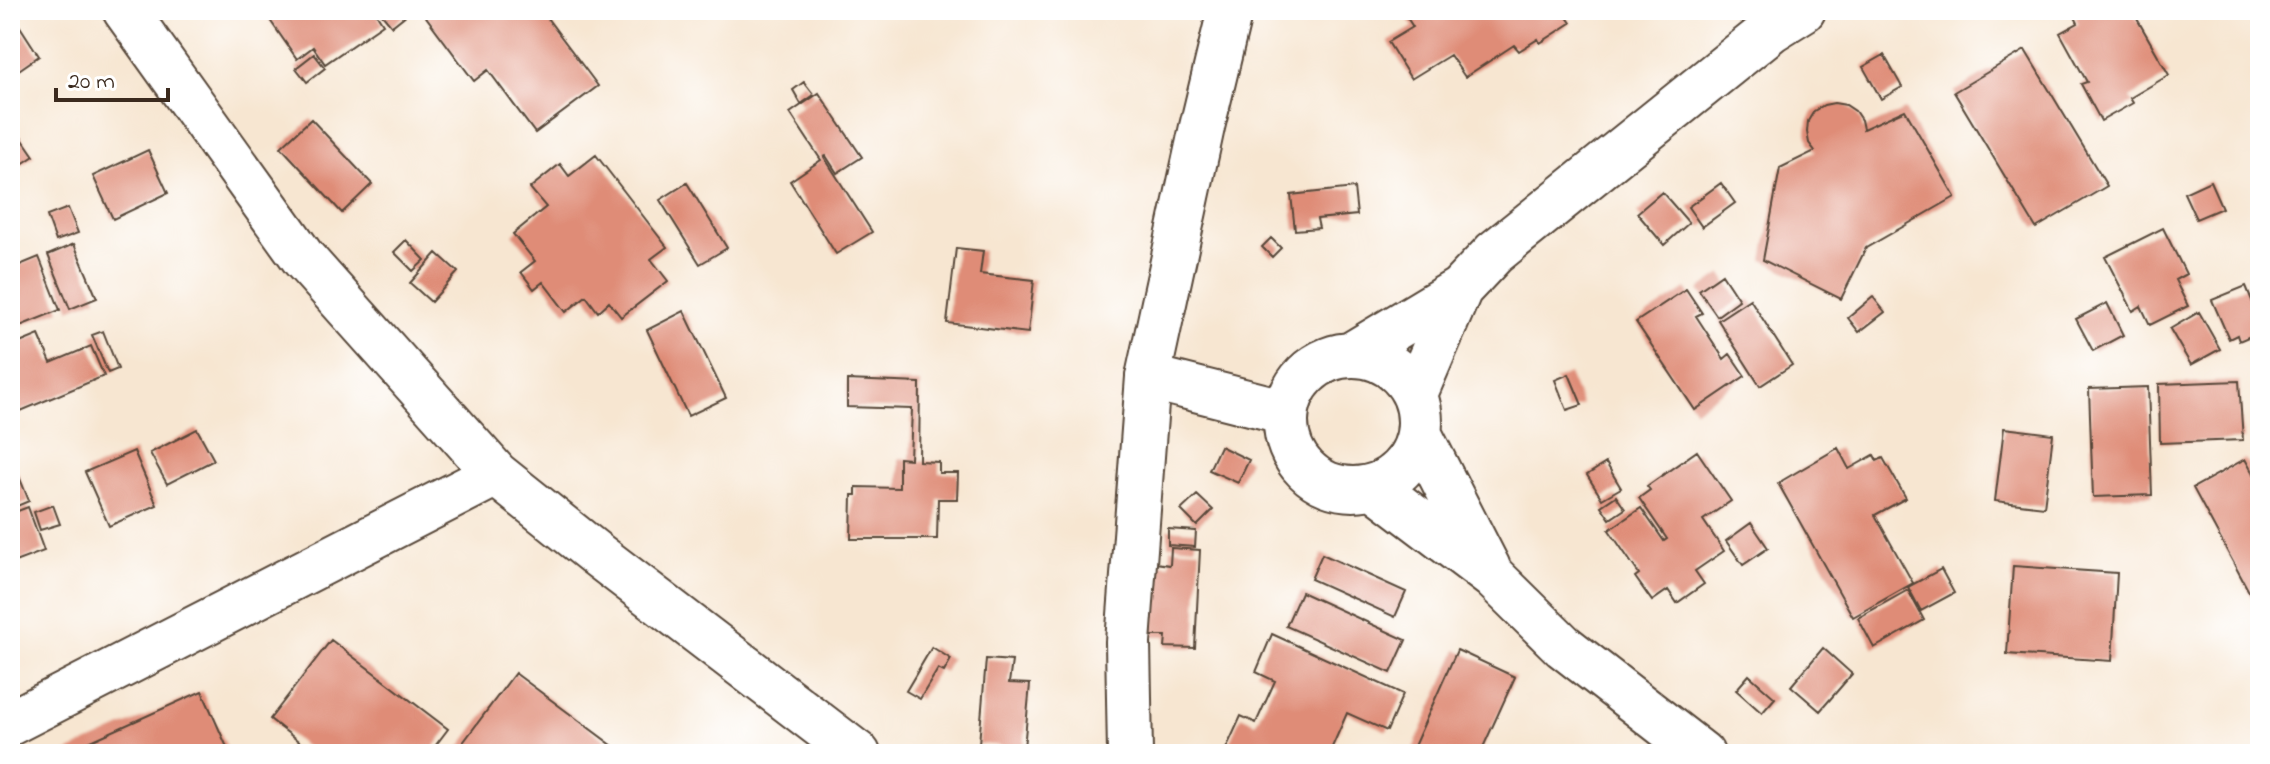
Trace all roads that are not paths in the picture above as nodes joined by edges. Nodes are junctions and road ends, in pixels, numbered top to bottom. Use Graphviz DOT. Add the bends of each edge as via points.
graph roads {
  1 [pos="125,10"];
  2 [pos="1230,10"];
  3 [pos="1803,10"];
  4 [pos="1460,289"];
  5 [pos="1352,354"];
  6 [pos="1148,377"];
  7 [pos="1286,412"];
  8 [pos="1418,414"];
  9 [pos="496,474"];
  10 [pos="1374,487"];
  11 [pos="1493,577"];
  12 [pos="10,723"];
  13 [pos="858,754"];
  14 [pos="1130,754"];
  15 [pos="1702,754"];
  1 -- 9 [label="street" via="303,258"];
  2 -- 6 [label="street"];
  3 -- 4 [label="street" via="1759,39 1494,253"];
  4 -- 5 [label="street"];
  4 -- 8 [label="street"];
  5 -- 7 [label="street" via="1329,358 1308,371"];
  5 -- 8 [label="street" via="1378,359 1400,373"];
  6 -- 7 [label="street"];
  6 -- 14 [label="street" via="1128,642"];
  7 -- 10 [label="street" via="1295,457 1310,474 1329,486"];
  8 -- 10 [label="street" via="1411,457 1395,476"];
  8 -- 11 [label="street"];
  9 -- 12 [label="street"];
  9 -- 13 [label="street"];
  10 -- 11 [label="street"];
  11 -- 15 [label="street" via="1563,646"];
}
